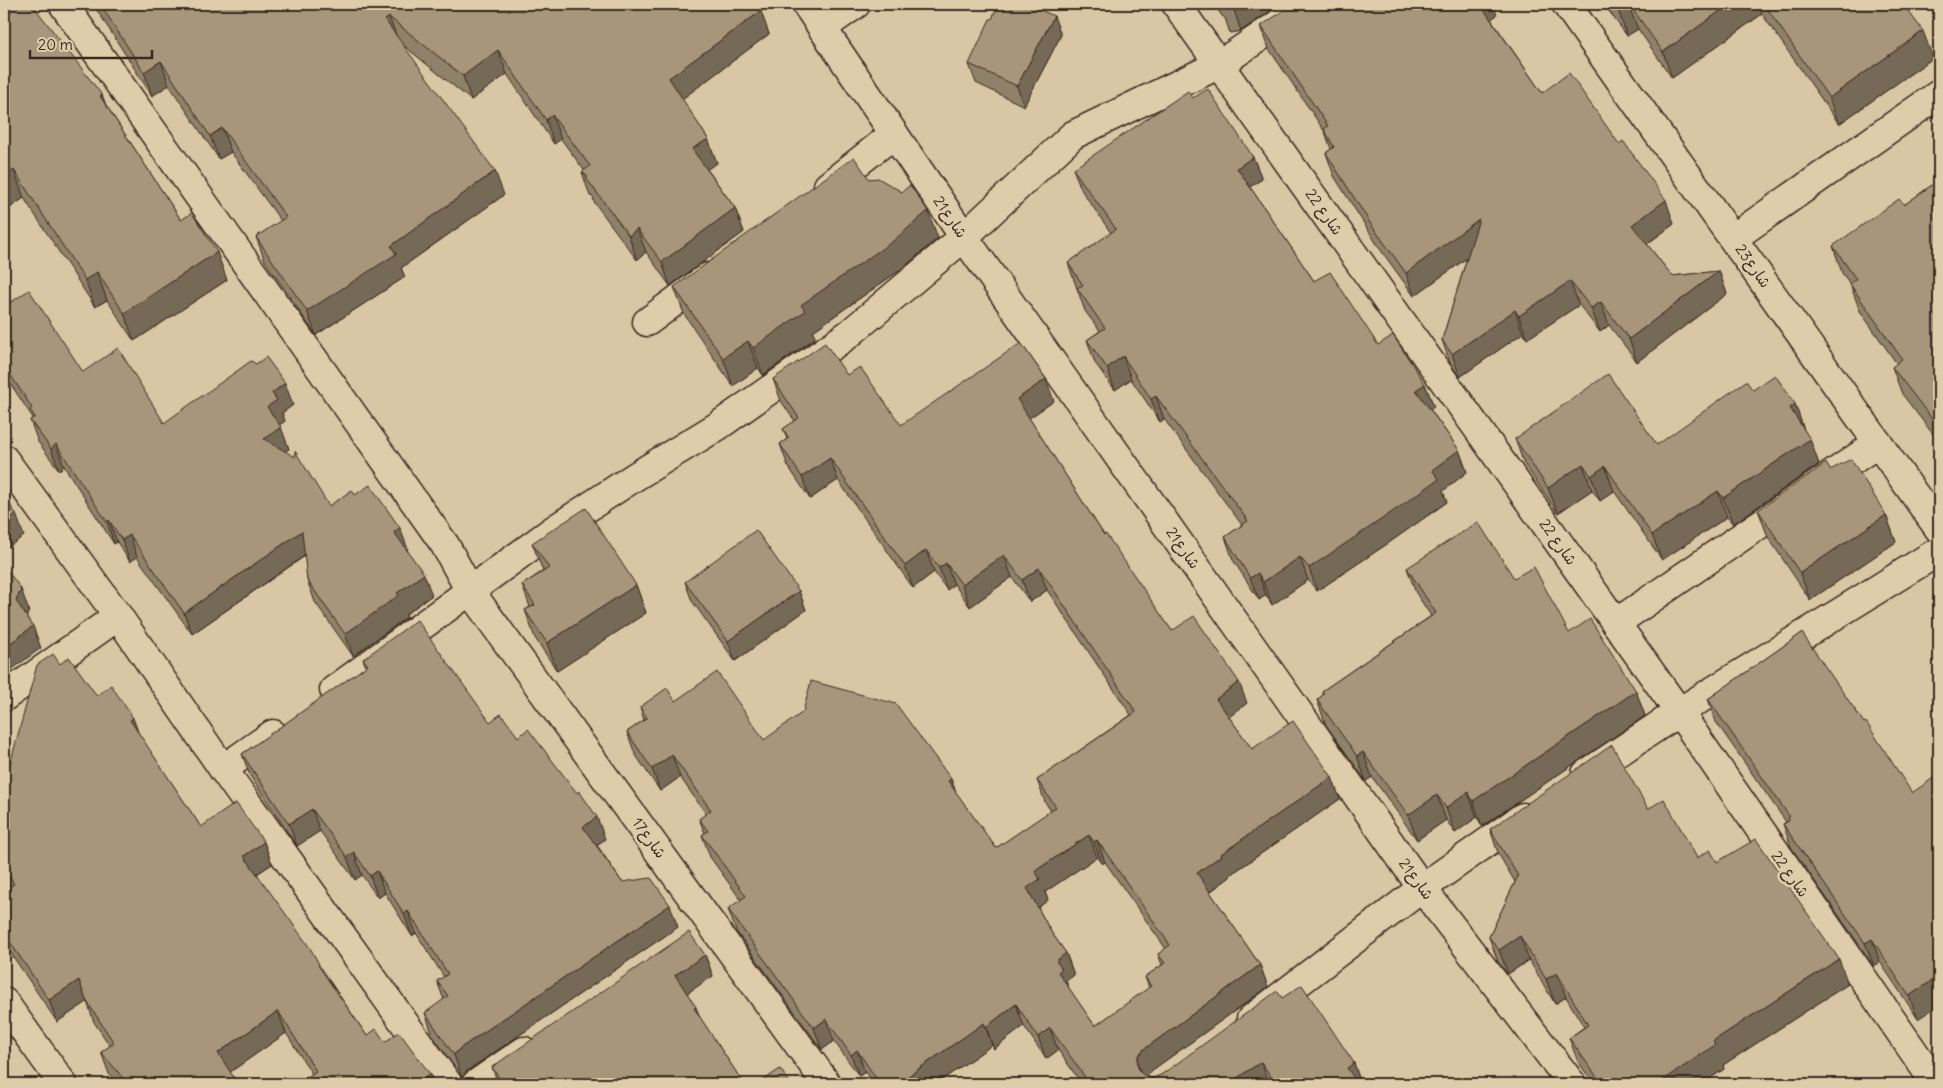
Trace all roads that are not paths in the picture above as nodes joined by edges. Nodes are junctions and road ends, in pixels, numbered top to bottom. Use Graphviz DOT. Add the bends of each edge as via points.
graph roads {
  1 [pos="62,4"];
  2 [pos="806,4"];
  3 [pos="856,4"];
  4 [pos="1176,4"];
  5 [pos="1308,4"];
  6 [pos="1566,4"];
  7 [pos="822,28"];
  8 [pos="1220,64"];
  9 [pos="1939,94"];
  10 [pos="894,134"];
  11 [pos="809,202"];
  12 [pos="964,238"];
  13 [pos="1733,238"];
  14 [pos="732,260"];
  15 [pos="647,322"];
  16 [pos="1878,443"];
  17 [pos="4,459"];
  18 [pos="1939,529"];
  19 [pos="1939,551"];
  20 [pos="470,591"];
  21 [pos="118,616"];
  22 [pos="1616,623"];
  23 [pos="4,697"];
  24 [pos="1679,712"];
  25 [pos="223,769"];
  26 [pos="1564,789"];
  27 [pos="1540,805"];
  28 [pos="1422,888"];
  29 [pos="711,924"];
  30 [pos="687,940"];
  31 [pos="4,1002"];
  32 [pos="1228,1035"];
  33 [pos="541,1040"];
  34 [pos="63,1084"];
  35 [pos="448,1084"];
  36 [pos="476,1084"];
  37 [pos="827,1084"];
  38 [pos="1572,1084"];
  39 [pos="1936,1084"];
  1 -- 20 [label="street, شارع17" via="439,537"];
  2 -- 7 [label="street, شارع21"];
  3 -- 7 [label="street"];
  4 -- 8 [label="street, شارع 22"];
  5 -- 8 [label="street"];
  6 -- 13 [label="street, شارع23"];
  7 -- 10 [label="street, شارع21"];
  8 -- 12 [label="street" via="1073,135"];
  8 -- 22 [label="street, شارع 22"];
  9 -- 13 [label="street"];
  10 -- 11 [label="street"];
  10 -- 12 [label="street, شارع21"];
  12 -- 20 [label="street" via="849,334 718,426 552,531"];
  12 -- 28 [label="street, شارع21"];
  13 -- 16 [label="street, شارع23"];
  14 -- 15 [label="street"];
  16 -- 18 [label="street, شارع23"];
  16 -- 22 [label="street"];
  17 -- 21 [label="street"];
  19 -- 24 [label="street"];
  20 -- 25 [label="street"];
  20 -- 29 [label="street, شارع17"];
  21 -- 23 [label="street"];
  21 -- 25 [label="street"];
  22 -- 24 [label="street, شارع 22"];
  24 -- 26 [label="street"];
  24 -- 39 [label="street, شارع 22"];
  25 -- 35 [label="street"];
  27 -- 28 [label="street"];
  28 -- 32 [label="street"];
  28 -- 38 [label="street, شارع21"];
  29 -- 30 [label="street"];
  29 -- 37 [label="street, شارع17"];
  31 -- 34 [label="street"];
  33 -- 36 [label="street"];
}
